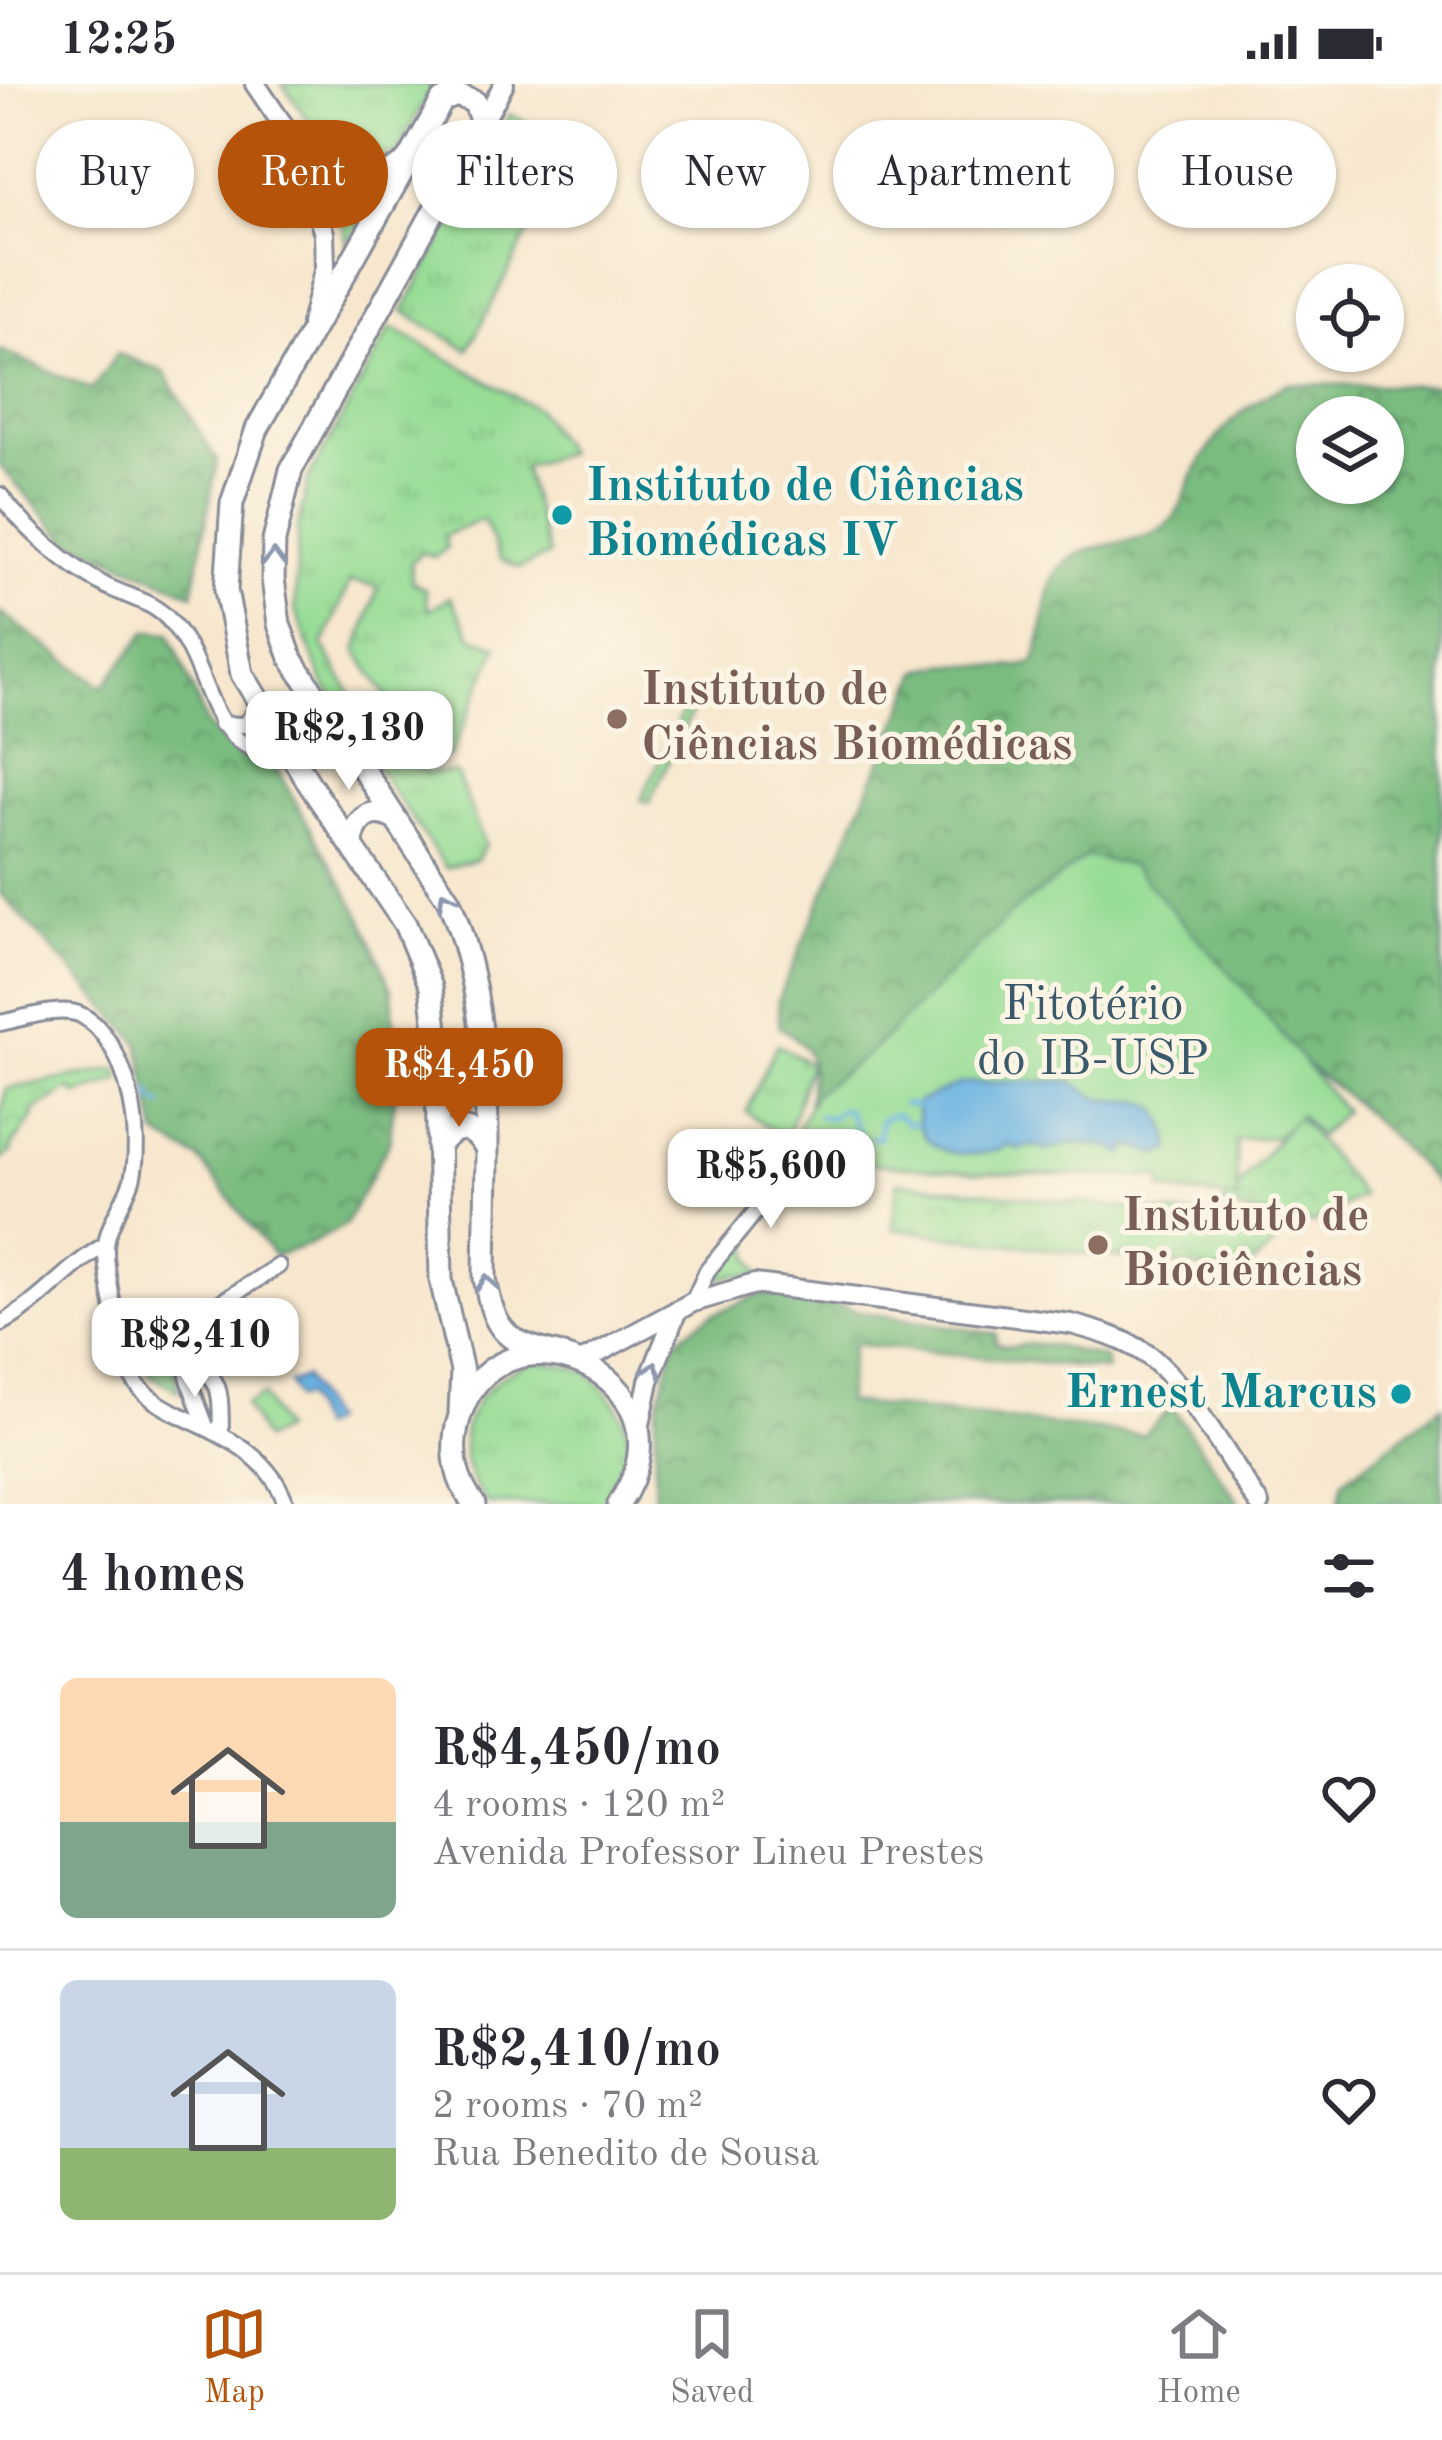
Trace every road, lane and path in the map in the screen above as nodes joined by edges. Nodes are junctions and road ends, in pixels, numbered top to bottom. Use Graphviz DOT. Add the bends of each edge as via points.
graph roads {
  1 [pos="504,84"];
  2 [pos="256,85"];
  3 [pos="447,92"];
  4 [pos="278,120"];
  5 [pos="432,120"];
  6 [pos="481,120"];
  7 [pos="484,120"];
  8 [pos="412,157"];
  9 [pos="388,173"];
  10 [pos="323,228"];
  11 [pos="424,228"];
  12 [pos="309,331"];
  13 [pos="0,495"];
  14 [pos="256,701"];
  15 [pos="220,724"];
  16 [pos="293,758"];
  17 [pos="369,781"];
  18 [pos="325,808"];
  19 [pos="393,818"];
  20 [pos="352,846"];
  21 [pos="0,1023"];
  22 [pos="436,1070"];
  23 [pos="485,1073"];
  24 [pos="438,1146"];
  25 [pos="485,1146"];
  26 [pos="855,1175"];
  27 [pos="105,1245"];
  28 [pos="278,1266"];
  29 [pos="685,1306"];
  30 [pos="0,1324"];
  31 [pos="185,1357"];
  32 [pos="572,1358"];
  33 [pos="460,1412"];
  34 [pos="205,1424"];
  35 [pos="221,1433"];
  36 [pos="638,1434"];
  37 [pos="637,1466"];
  38 [pos="286,1504"];
  39 [pos="474,1504"];
  40 [pos="619,1504"];
  41 [pos="637,1504"];
  42 [pos="1259,1504"];
  1 -- 7 [label="street"];
  2 -- 4 [label="street"];
  3 -- 5 [label="main road"];
  3 -- 6 [label="main road" via="470,99"];
  8 -- 9 [label="street"];
  8 -- 12 [label="main road"];
  10 -- 12 [label="street" via="326,250"];
  17 -- 11 [label="main road, one-way" via="291,658 273,579 277,522 291,470"];
  12 -- 14 [label="main road" via="257,429 232,503 228,603 242,674"];
  13 -- 15 [label="street" via="74,567 171,620"];
  14 -- 15 [label="street" via="244,725"];
  14 -- 16 [label="main road"];
  15 -- 16 [label="street" via="261,754"];
  16 -- 18 [label="main road"];
  17 -- 18 [label="main road" via="359,807"];
  17 -- 19 [label="main road"];
  18 -- 20 [label="main road"];
  19 -- 20 [label="main road" via="366,816"];
  23 -- 19 [label="main road, one-way" via="465,940 449,901"];
  20 -- 22 [label="main road" via="420,954 433,998"];
  21 -- 27 [label="street" via="80,1015 128,1074 133,1174"];
  22 -- 23 [label="main road" via="445,1094 462,1102 478,1092"];
  22 -- 24 [label="main road"];
  23 -- 25 [label="main road"];
  24 -- 25 [label="main road" via="458,1128"];
  24 -- 33 [label="main road" via="441,1280 462,1371"];
  32 -- 25 [label="main road, one-way" via="519,1345 494,1320 485,1278"];
  26 -- 29 [label="street" via="795,1170 784,1177"];
  27 -- 30 [label="street"];
  27 -- 34 [label="street" via="136,1384"];
  28 -- 31 [label="street" via="195,1319"];
  29 -- 32 [label="street"];
  36 -- 29 [label="street, one-way" via="649,1382"];
  29 -- 42 [label="street" via="738,1286 771,1284 1102,1332 1170,1375"];
  31 -- 34 [label="street"];
  31 -- 35 [label="street" via="208,1369 220,1388"];
  32 -- 33 [label="main road" via="540,1354 501,1365"];
  32 -- 36 [label="main road" via="599,1370 626,1398"];
  33 -- 39 [label="main road" via="456,1468"];
  34 -- 35 [label="street"];
  35 -- 38 [label="street" via="251,1456"];
  36 -- 37 [label="main road"];
  37 -- 40 [label="main road"];
  37 -- 41 [label="main road"];
}
